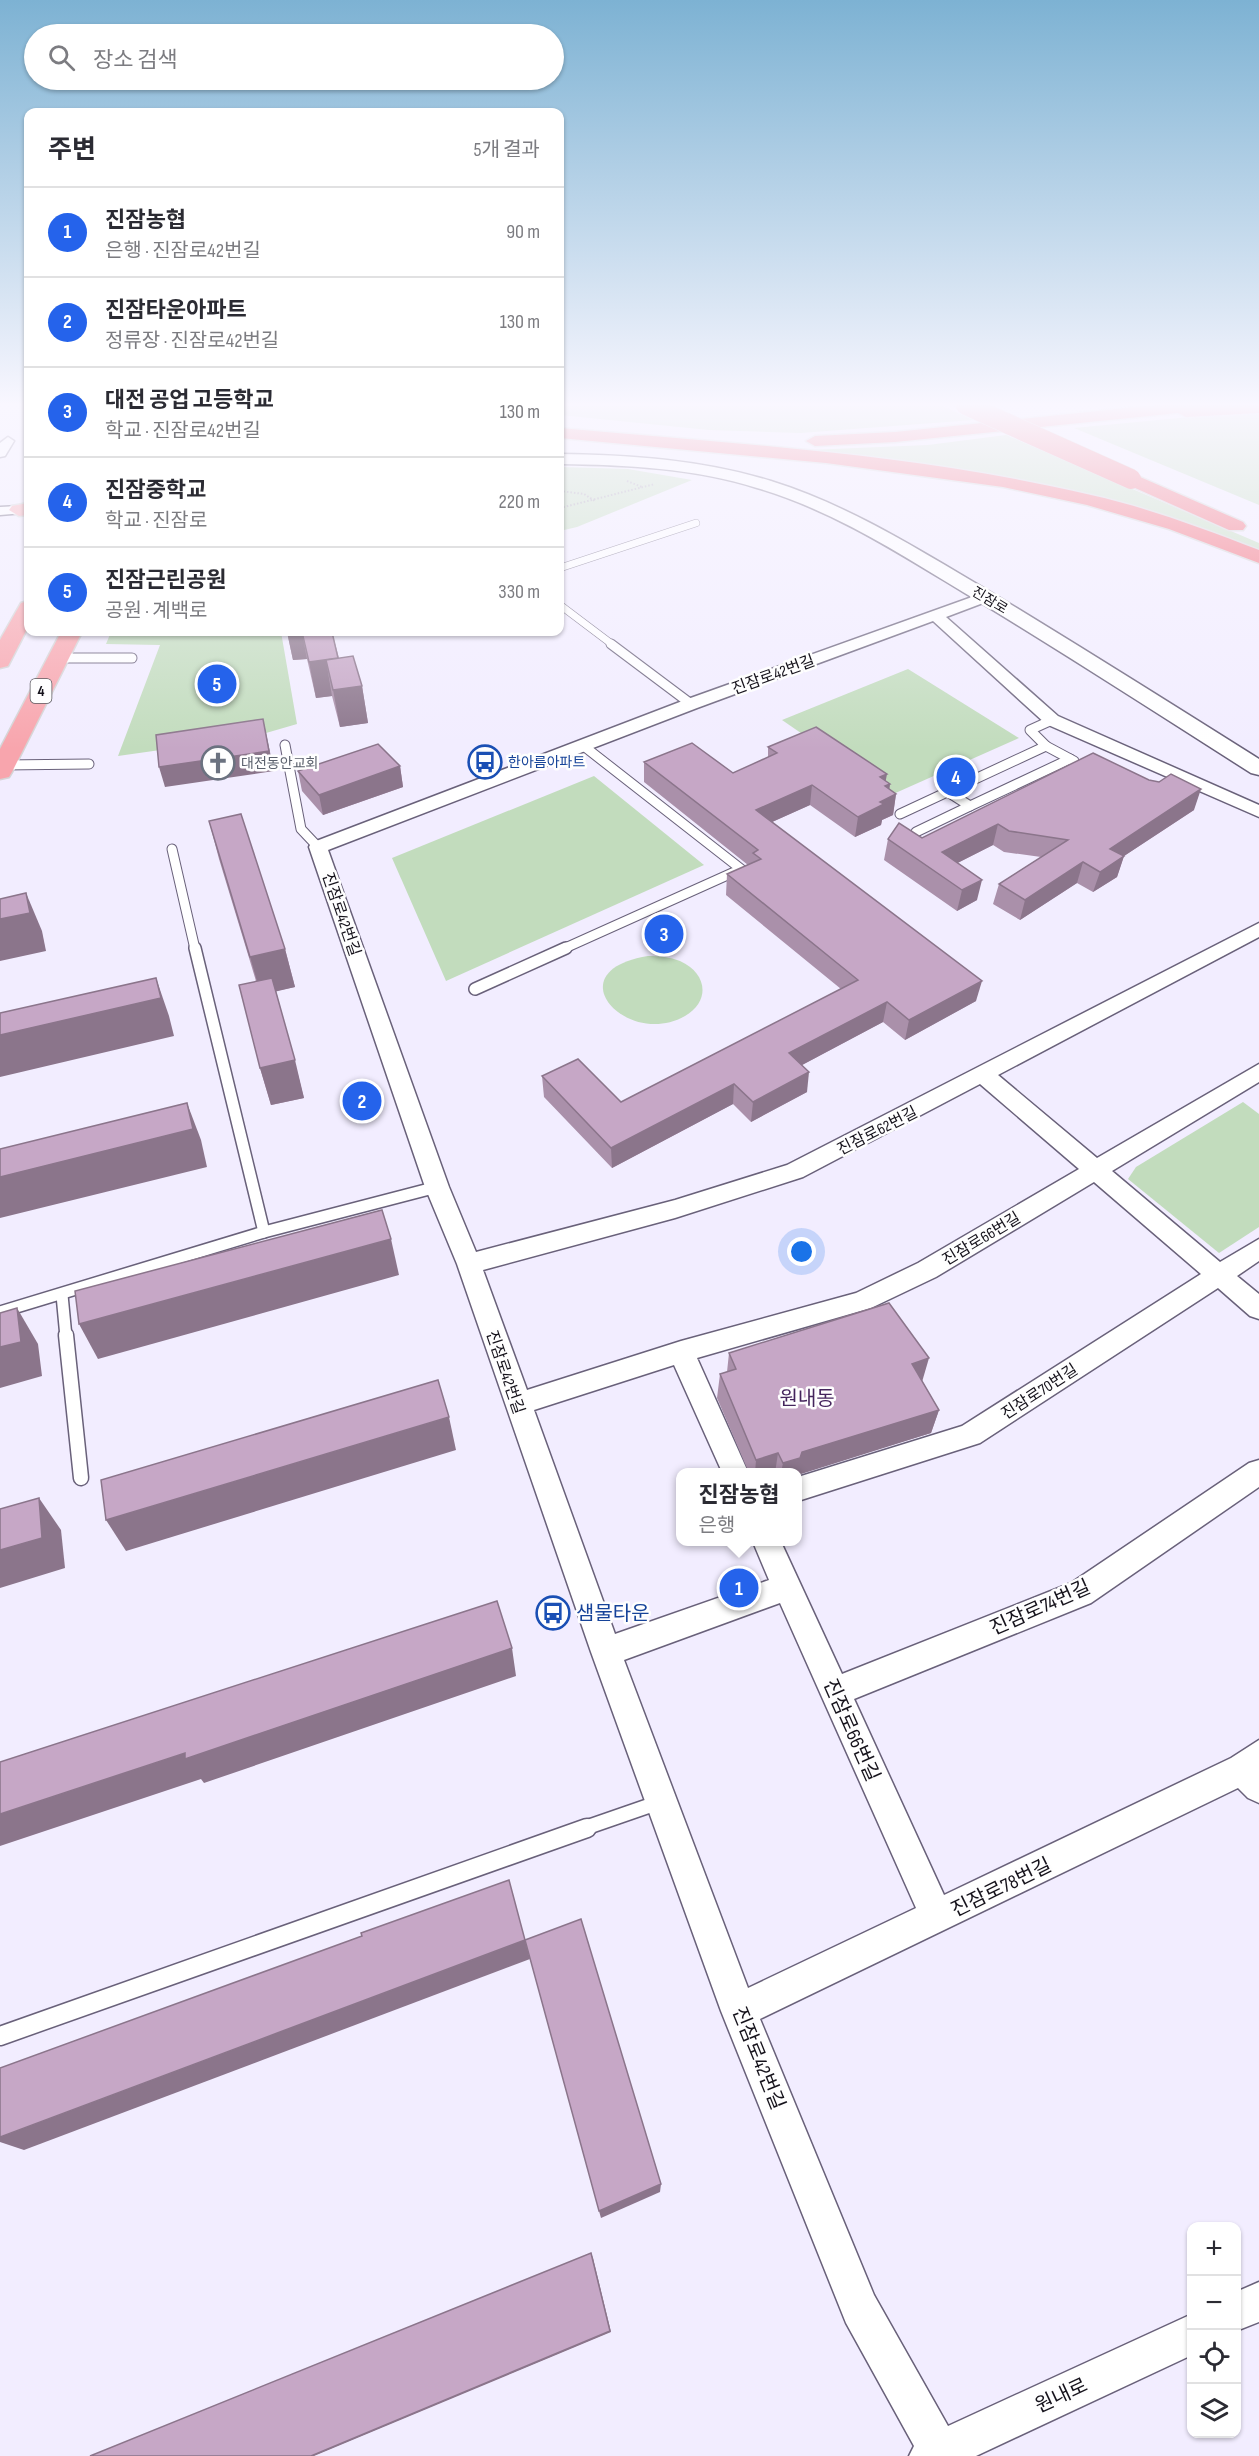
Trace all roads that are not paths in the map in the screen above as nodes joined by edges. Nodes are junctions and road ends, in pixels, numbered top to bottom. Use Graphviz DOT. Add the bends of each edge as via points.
graph roads {
  1 [pos="851,520"];
  2 [pos="1157,520"];
  3 [pos="696,523"];
  4 [pos="1259,557"];
  5 [pos="564,567"];
  6 [pos="986,597"];
  7 [pos="564,608"];
  8 [pos="24,615"];
  9 [pos="936,615"];
  10 [pos="69,636"];
  11 [pos="58,658"];
  12 [pos="132,658"];
  13 [pos="0,661"];
  14 [pos="691,704"];
  15 [pos="1052,720"];
  16 [pos="285,745"];
  17 [pos="1046,746"];
  18 [pos="585,747"];
  19 [pos="1070,759"];
  20 [pos="4,760"];
  21 [pos="89,764"];
  22 [pos="1080,764"];
  23 [pos="1259,768"];
  24 [pos="948,792"];
  25 [pos="970,806"];
  26 [pos="1259,812"];
  27 [pos="900,814"];
  28 [pos="916,832"];
  29 [pos="318,847"];
  30 [pos="172,849"];
  31 [pos="1259,929"];
  32 [pos="475,989"];
  33 [pos="1259,1072"];
  34 [pos="984,1075"];
  35 [pos="1097,1170"];
  36 [pos="437,1187"];
  37 [pos="264,1232"];
  38 [pos="1259,1249"];
  39 [pos="469,1264"];
  40 [pos="1220,1275"];
  41 [pos="62,1295"];
  42 [pos="1259,1309"];
  43 [pos="0,1312"];
  44 [pos="681,1352"];
  45 [pos="518,1404"];
  46 [pos="733,1468"];
  47 [pos="1259,1473"];
  48 [pos="81,1478"];
  49 [pos="802,1488"];
  50 [pos="769,1546"];
  51 [pos="787,1587"];
  52 [pos="606,1652"];
  53 [pos="835,1692"];
  54 [pos="1253,1771"];
  55 [pos="661,1802"];
  56 [pos="937,1918"];
  57 [pos="739,2011"];
  58 [pos="0,2036"];
  59 [pos="1259,2302"];
  60 [pos="1241,2310"];
  61 [pos="1187,2336"];
  62 [pos="937,2455"];
  1 -- 6 [label="street, 진잠로"];
  2 -- 4 [label="highway"];
  3 -- 5 [label="lane"];
  6 -- 9 [label="street, 진잠로42번길"];
  6 -- 23 [label="street, 진잠로"];
  7 -- 14 [label="lane"];
  8 -- 13 [label="main road"];
  9 -- 14 [label="street, 진잠로42번길"];
  9 -- 15 [label="street"];
  10 -- 11 [label="main road, 4"];
  11 -- 12 [label="lane"];
  11 -- 20 [label="main road, 4"];
  14 -- 18 [label="street, 진잠로42번길"];
  15 -- 17 [label="lane" via="1030,730"];
  15 -- 26 [label="street"];
  16 -- 29 [label="lane" via="301,829"];
  17 -- 19 [label="lane"];
  17 -- 24 [label="lane"];
  18 -- 29 [label="street, 진잠로42번길"];
  18 -- 32 [label="lane" via="741,869"];
  19 -- 22 [label="lane"];
  19 -- 25 [label="lane"];
  20 -- 21 [label="lane"];
  24 -- 25 [label="lane"];
  24 -- 27 [label="lane"];
  25 -- 28 [label="lane"];
  29 -- 36 [label="street, 진잠로42번길"];
  30 -- 37 [label="lane"];
  31 -- 34 [label="street, 진잠로62번길"];
  33 -- 35 [label="street, 진잠로66번길"];
  34 -- 35 [label="street"];
  34 -- 39 [label="street, 진잠로62번길" via="795,1171 675,1209"];
  35 -- 40 [label="street"];
  35 -- 44 [label="street, 진잠로66번길" via="927,1270 862,1301"];
  36 -- 37 [label="lane"];
  36 -- 39 [label="street, 진잠로42번길"];
  37 -- 41 [label="lane"];
  38 -- 40 [label="street, 진잠로70번길"];
  39 -- 45 [label="street, 진잠로42번길"];
  40 -- 42 [label="street"];
  40 -- 49 [label="street, 진잠로70번길" via="970,1435"];
  41 -- 43 [label="lane"];
  41 -- 48 [label="lane"];
  44 -- 45 [label="street, 진잠로66번길"];
  44 -- 46 [label="street"];
  45 -- 52 [label="street, 진잠로42번길"];
  47 -- 53 [label="street, 진잠로74번길" via="1081,1593"];
  50 -- 51 [label="street, 진잠로66번길"];
  51 -- 52 [label="street"];
  51 -- 53 [label="street, 진잠로66번길"];
  52 -- 55 [label="street, 진잠로42번길"];
  53 -- 56 [label="street, 진잠로66번길"];
  54 -- 56 [label="street, 진잠로78번길"];
  55 -- 57 [label="street, 진잠로42번길"];
  55 -- 58 [label="lane"];
  56 -- 57 [label="street, 진잠로78번길"];
  57 -- 62 [label="street, 진잠로42번길" via="860,2309"];
  59 -- 60 [label="street"];
  61 -- 62 [label="street, 원내로"];
}
